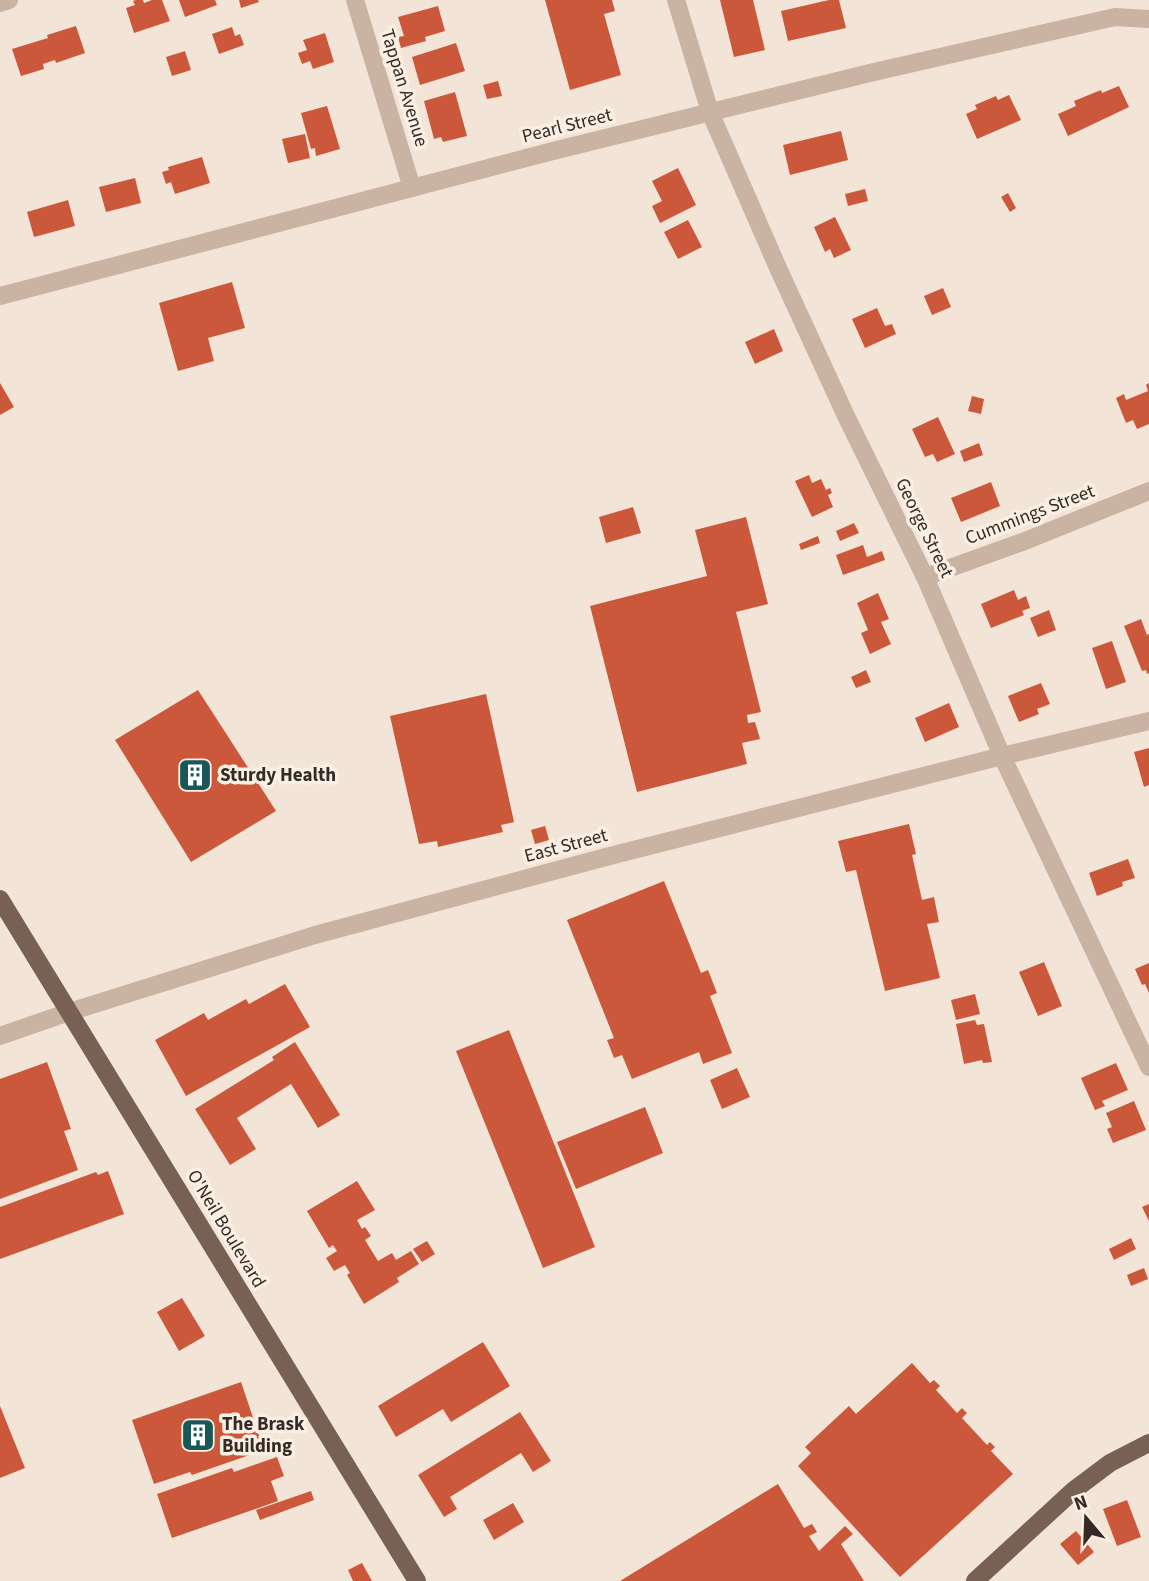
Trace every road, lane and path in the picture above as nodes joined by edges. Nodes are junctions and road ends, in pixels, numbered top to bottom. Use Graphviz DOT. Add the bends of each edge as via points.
graph roads {
  1 [pos="9,0"];
  2 [pos="355,0"];
  3 [pos="677,0"];
  4 [pos="0,3"];
  5 [pos="1149,19"];
  6 [pos="710,112"];
  7 [pos="412,188"];
  8 [pos="0,296"];
  9 [pos="1149,491"];
  10 [pos="925,577"];
  11 [pos="1149,721"];
  12 [pos="1002,756"];
  13 [pos="0,899"];
  14 [pos="69,1012"];
  15 [pos="0,1036"];
  16 [pos="1149,1067"];
  17 [pos="1149,1443"];
  18 [pos="417,1581"];
  19 [pos="975,1581"];
  1 -- 4 [label="street"];
  2 -- 7 [label="street, Tappan Avenue"];
  3 -- 6 [label="street, George Street"];
  5 -- 6 [label="street, Pearl Street" via="1115,17"];
  6 -- 7 [label="street, Pearl Street"];
  6 -- 10 [label="street, George Street" via="846,416"];
  7 -- 8 [label="street, Pearl Street"];
  9 -- 10 [label="street, Cummings Street"];
  10 -- 12 [label="street, George Street"];
  11 -- 12 [label="street, East Street"];
  12 -- 14 [label="street, East Street" via="328,932"];
  12 -- 16 [label="street, George Street"];
  13 -- 14 [label="main road, O'Neil Boulevard"];
  14 -- 15 [label="street, East Street"];
  14 -- 18 [label="main road, O'Neil Boulevard"];
  17 -- 19 [label="main road" via="1110,1463 1074,1490"];
}
